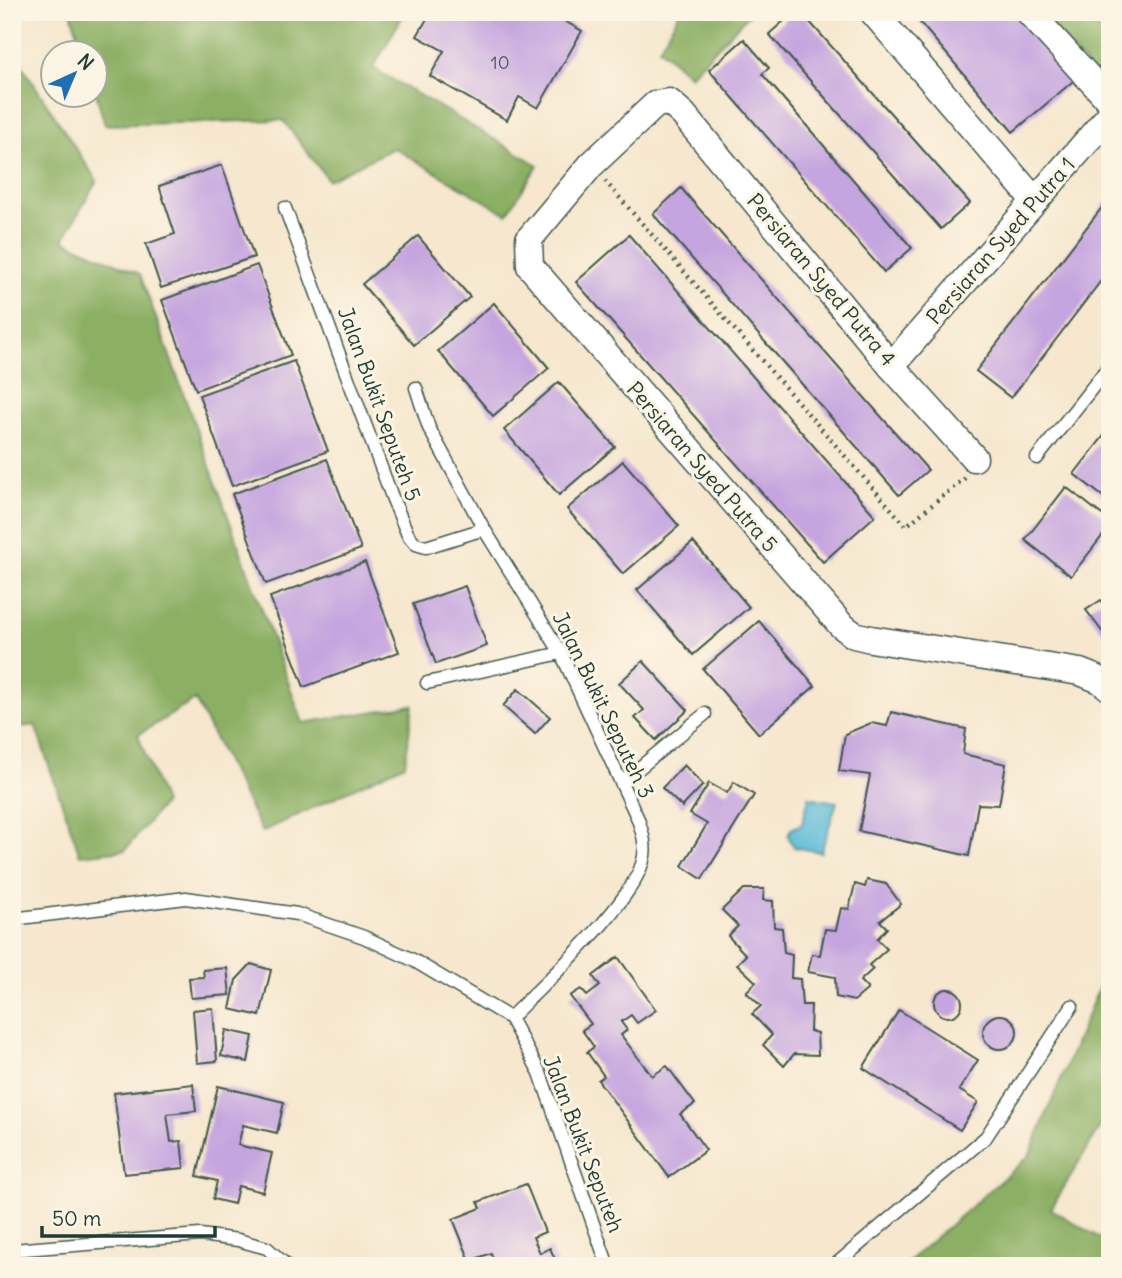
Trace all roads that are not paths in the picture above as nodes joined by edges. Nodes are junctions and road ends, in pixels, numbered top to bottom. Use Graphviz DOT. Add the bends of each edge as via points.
graph roads {
  1 [pos="873,12"];
  2 [pos="1029,12"];
  3 [pos="1110,101"];
  4 [pos="669,102"];
  5 [pos="1110,115"];
  6 [pos="1035,201"];
  7 [pos="285,208"];
  8 [pos="1110,365"];
  9 [pos="891,366"];
  10 [pos="416,388"];
  11 [pos="974,458"];
  12 [pos="1037,458"];
  13 [pos="484,529"];
  14 [pos="561,653"];
  15 [pos="427,683"];
  16 [pos="1110,688"];
  17 [pos="705,714"];
  18 [pos="621,783"];
  19 [pos="12,919"];
  20 [pos="1072,1006"];
  21 [pos="510,1018"];
  22 [pos="12,1250"];
  23 [pos="287,1266"];
  24 [pos="608,1266"];
  25 [pos="834,1266"];
  1 -- 6 [label="street"];
  2 -- 3 [label="street"];
  4 -- 9 [label="street, Persiaran Syed Putra 4"];
  4 -- 16 [label="street, Persiaran Syed Putra 5" via="656,104 590,165 529,239 530,266 854,635 1080,672"];
  5 -- 6 [label="street, Persiaran Syed Putra 1"];
  6 -- 9 [label="street, Persiaran Syed Putra 1"];
  7 -- 13 [label="lane, Jalan Bukit Seputeh 5" via="408,535 426,547"];
  8 -- 12 [label="lane"];
  9 -- 11 [label="street, Persiaran Syed Putra 4"];
  10 -- 13 [label="lane, Jalan Bukit Seputeh 3" via="429,428"];
  13 -- 14 [label="lane, Jalan Bukit Seputeh 3"];
  14 -- 15 [label="lane"];
  14 -- 18 [label="lane, Jalan Bukit Seputeh 3"];
  17 -- 18 [label="lane"];
  18 -- 21 [label="lane, Jalan Bukit Seputeh 3" via="645,842 638,875 614,912"];
  19 -- 21 [label="lane" via="186,898 298,914 413,960"];
  20 -- 25 [label="lane" via="986,1137"];
  21 -- 24 [label="lane, Jalan Bukit Seputeh" via="540,1073"];
  22 -- 23 [label="lane" via="200,1235 267,1248"];
}
